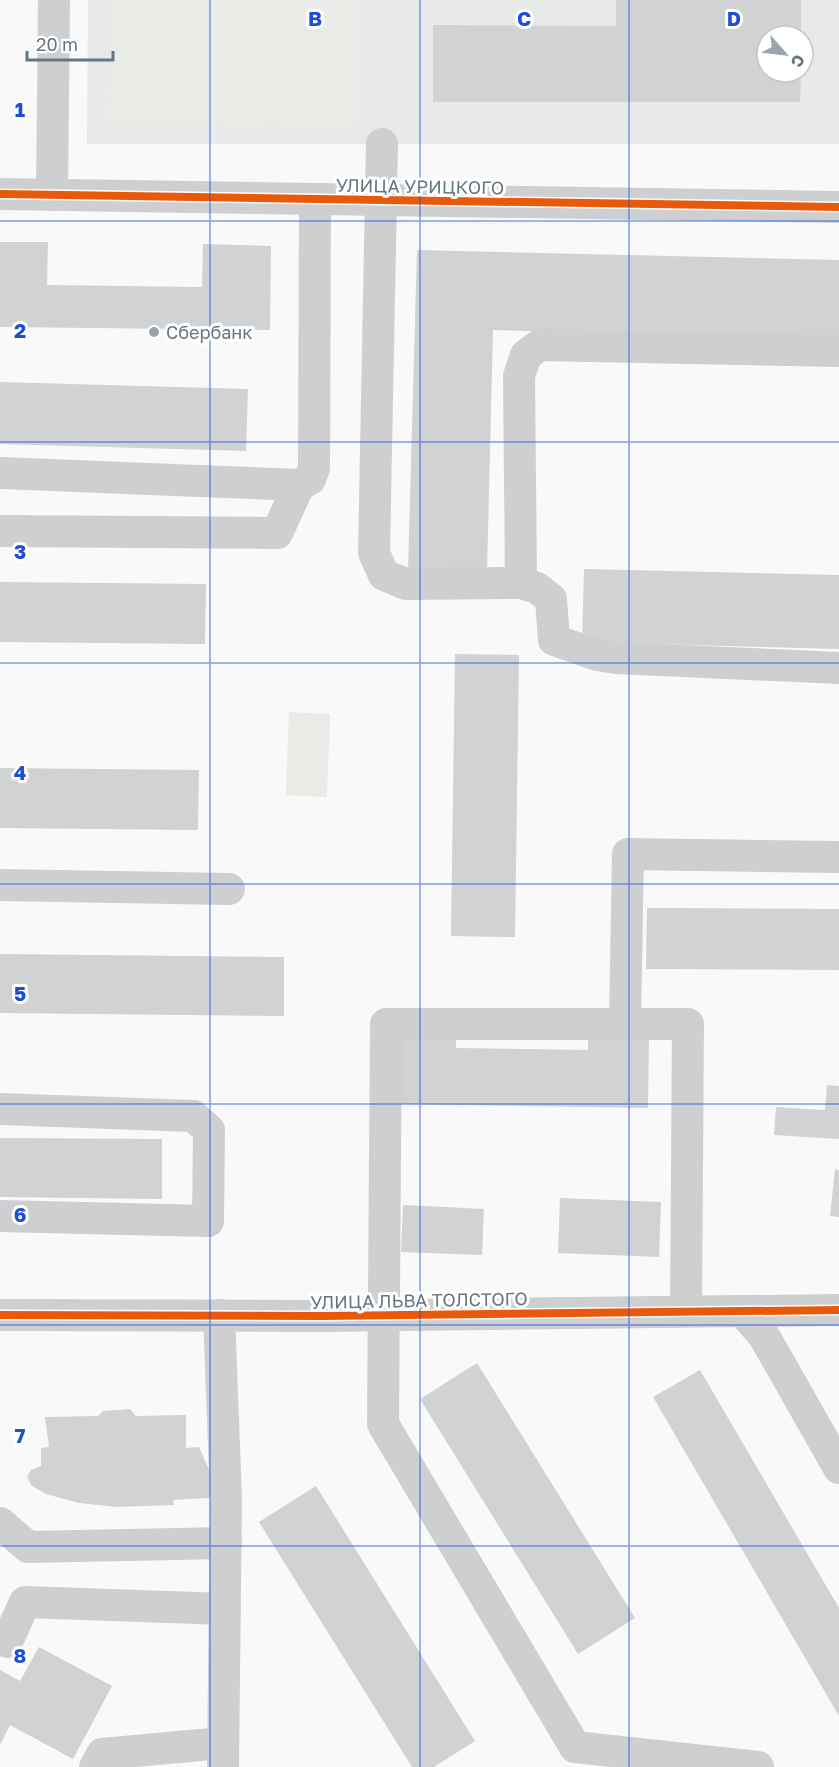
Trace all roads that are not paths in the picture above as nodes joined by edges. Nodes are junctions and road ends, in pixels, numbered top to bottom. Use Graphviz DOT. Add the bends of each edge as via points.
graph roads {
  1 [pos="54,0"];
  2 [pos="382,144"];
  3 [pos="0,194"];
  4 [pos="52,195"];
  5 [pos="315,199"];
  6 [pos="380,200"];
  7 [pos="839,207"];
  8 [pos="839,351"];
  9 [pos="0,473"];
  10 [pos="299,485"];
  11 [pos="0,531"];
  12 [pos="521,583"];
  13 [pos="839,668"];
  14 [pos="839,857"];
  15 [pos="0,885"];
  16 [pos="229,890"];
  17 [pos="624,1022"];
  18 [pos="0,1109"];
  19 [pos="0,1216"];
  20 [pos="839,1310"];
  21 [pos="686,1311"];
  22 [pos="742,1311"];
  23 [pos="0,1315"];
  24 [pos="219,1315"];
  25 [pos="385,1315"];
  26 [pos="839,1468"];
  27 [pos="0,1523"];
  28 [pos="226,1543"];
  29 [pos="225,1609"];
  30 [pos="7,1642"];
  31 [pos="223,1755"];
  32 [pos="95,1767"];
  33 [pos="758,1767"];
  1 -- 4 [label="street"];
  2 -- 6 [label="street"];
  3 -- 4 [label="street, УЛИЦА УРИЦКОГО"];
  4 -- 5 [label="street, УЛИЦА УРИЦКОГО"];
  5 -- 6 [label="street, УЛИЦА УРИЦКОГО"];
  5 -- 10 [label="street" via="314,468 310,479"];
  6 -- 7 [label="street, УЛИЦА УРИЦКОГО"];
  6 -- 12 [label="street" via="374,553 384,576 406,584"];
  8 -- 12 [label="street" via="540,345 526,355 519,376"];
  9 -- 10 [label="street"];
  10 -- 11 [label="street" via="277,533"];
  12 -- 13 [label="street" via="537,588 551,599 554,640 597,655"];
  14 -- 17 [label="street" via="628,854"];
  15 -- 16 [label="street"];
  17 -- 21 [label="street" via="688,1024"];
  17 -- 25 [label="street" via="386,1024"];
  18 -- 19 [label="street" via="193,1116 209,1130 208,1221"];
  20 -- 22 [label="street, УЛИЦА ЛЬВА ТОЛСТОГО"];
  21 -- 22 [label="street, УЛИЦА ЛЬВА ТОЛСТОГО"];
  21 -- 25 [label="street, УЛИЦА ЛЬВА ТОЛСТОГО"];
  22 -- 26 [label="street" via="764,1336"];
  23 -- 24 [label="street, УЛИЦА ЛЬВА ТОЛСТОГО"];
  24 -- 25 [label="street, УЛИЦА ЛЬВА ТОЛСТОГО"];
  24 -- 28 [label="street"];
  25 -- 33 [label="street" via="383,1424 575,1747"];
  27 -- 28 [label="street" via="28,1547"];
  28 -- 29 [label="street"];
  29 -- 30 [label="street" via="25,1602"];
  29 -- 31 [label="street"];
  31 -- 32 [label="street" via="102,1754"];
}
